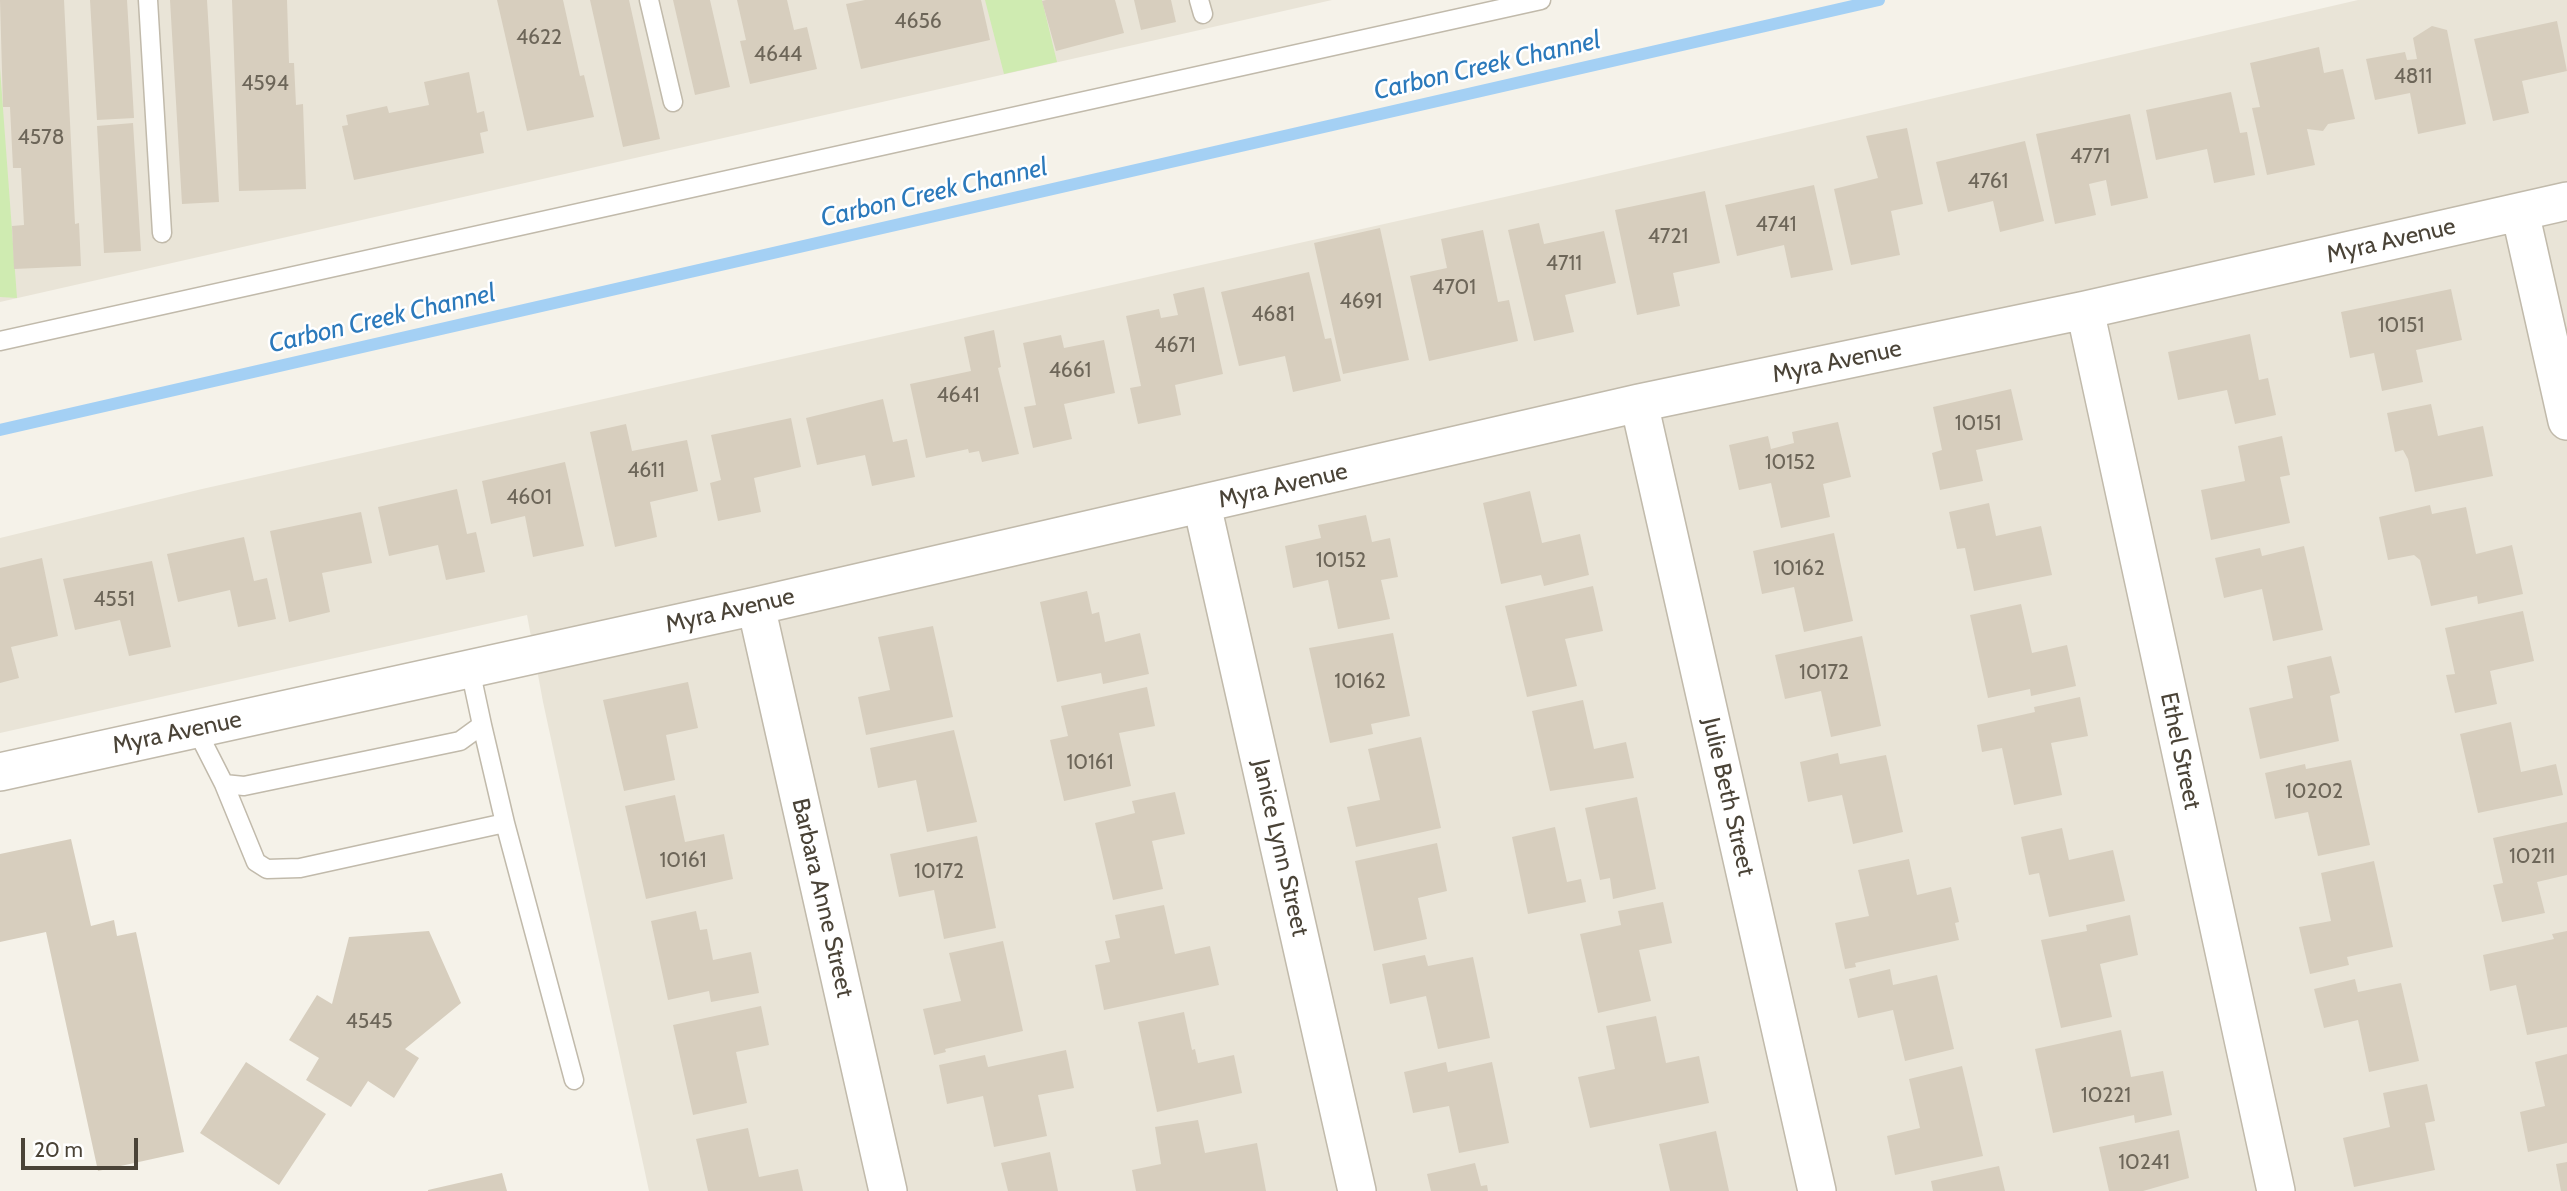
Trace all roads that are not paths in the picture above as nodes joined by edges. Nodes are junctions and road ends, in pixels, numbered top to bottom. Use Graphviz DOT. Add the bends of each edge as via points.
graph roads {
  1 [pos="148,0"];
  2 [pos="649,0"];
  3 [pos="1541,0"];
  4 [pos="673,102"];
  5 [pos="2567,201"];
  6 [pos="2520,212"];
  7 [pos="162,233"];
  8 [pos="2085,310"];
  9 [pos="0,341"];
  10 [pos="1639,403"];
  11 [pos="2567,421"];
  12 [pos="1202,505"];
  13 [pos="756,606"];
  14 [pos="470,668"];
  15 [pos="482,725"];
  16 [pos="196,729"];
  17 [pos="0,772"];
  18 [pos="224,784"];
  19 [pos="505,822"];
  20 [pos="574,1080"];
  21 [pos="888,1191"];
  22 [pos="1357,1191"];
  23 [pos="1818,1191"];
  24 [pos="2276,1191"];
  1 -- 7 [label="lane"];
  2 -- 4 [label="lane"];
  3 -- 9 [label="lane"];
  5 -- 6 [label="street, Myra Avenue"];
  6 -- 8 [label="street, Myra Avenue"];
  6 -- 11 [label="street"];
  8 -- 10 [label="street, Myra Avenue"];
  8 -- 24 [label="street, Ethel Street"];
  10 -- 12 [label="street, Myra Avenue"];
  10 -- 23 [label="street, Julie Beth Street"];
  12 -- 13 [label="street, Myra Avenue"];
  12 -- 22 [label="street, Janice Lynn Street"];
  13 -- 14 [label="street, Myra Avenue"];
  13 -- 21 [label="street, Barbara Anne Street"];
  14 -- 15 [label="lane"];
  14 -- 16 [label="street, Myra Avenue"];
  15 -- 18 [label="lane" via="460,741 244,786"];
  15 -- 19 [label="lane"];
  16 -- 17 [label="street, Myra Avenue"];
  16 -- 18 [label="lane"];
  18 -- 19 [label="lane" via="256,862 267,869 300,868"];
  19 -- 20 [label="lane"];
}
